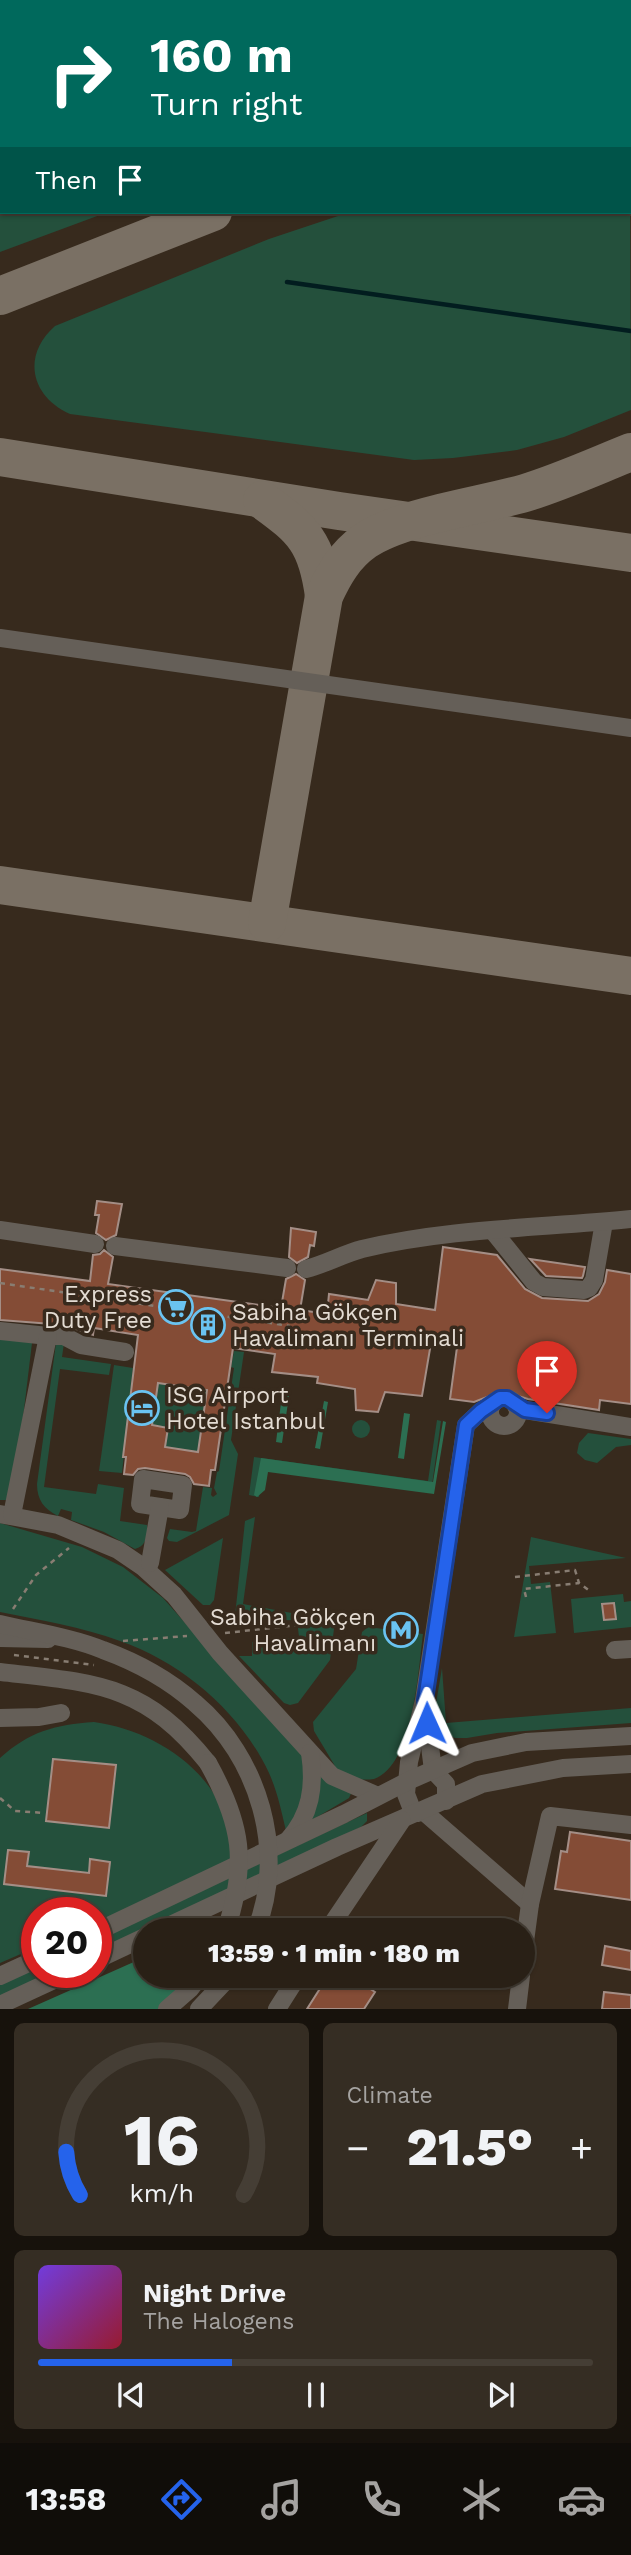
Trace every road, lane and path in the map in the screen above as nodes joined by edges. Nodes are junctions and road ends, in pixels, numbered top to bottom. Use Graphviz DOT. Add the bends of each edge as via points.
graph roads {
  1 [pos="0,638"];
  2 [pos="631,728"];
  3 [pos="631,1219"];
  4 [pos="604,1222"];
  5 [pos="0,1230"];
  6 [pos="493,1231"];
  7 [pos="95,1244"];
  8 [pos="115,1246"];
  9 [pos="287,1268"];
  10 [pos="306,1269"];
  11 [pos="0,1283"];
  12 [pos="289,1326"];
  13 [pos="0,1331"];
  14 [pos="48,1336"];
  15 [pos="125,1352"];
  16 [pos="631,1427"];
  17 [pos="160,1507"];
  18 [pos="6,1514"];
  19 [pos="84,1536"];
  20 [pos="150,1563"];
  21 [pos="515,1577"];
  22 [pos="579,1583"];
  23 [pos="591,1592"];
  24 [pos="526,1597"];
  25 [pos="4,1621"];
  26 [pos="308,1624"];
  27 [pos="276,1628"];
  28 [pos="0,1638"];
  29 [pos="69,1640"];
  30 [pos="13,1655"];
  31 [pos="102,1666"];
  32 [pos="0,1672"];
  33 [pos="33,1676"];
  34 [pos="0,1685"];
  35 [pos="425,1700"];
  36 [pos="61,1713"];
  37 [pos="0,1717"];
  38 [pos="631,1736"];
  39 [pos="310,1753"];
  40 [pos="631,1764"];
  41 [pos="433,1770"];
  42 [pos="408,1781"];
  43 [pos="377,1796"];
  44 [pos="1,1799"];
  45 [pos="446,1801"];
  46 [pos="46,1813"];
  47 [pos="414,1815"];
  48 [pos="631,1825"];
  49 [pos="286,1842"];
  50 [pos="530,1904"];
  51 [pos="186,1918"];
  52 [pos="229,1918"];
  53 [pos="260,1918"];
  54 [pos="337,1918"];
  55 [pos="528,1918"];
  56 [pos="112,1924"];
  57 [pos="133,1943"];
  58 [pos="112,1952"];
  59 [pos="21,1966"];
  60 [pos="0,1976"];
  61 [pos="37,1988"];
  62 [pos="191,1988"];
  63 [pos="219,1988"];
  64 [pos="290,1988"];
  65 [pos="520,1988"];
  66 [pos="0,2005"];
  67 [pos="167,2009"];
  68 [pos="199,2009"];
  69 [pos="277,2009"];
  70 [pos="517,2009"];
  1 -- 2 [label="street"];
  3 -- 4 [label="street"];
  4 -- 6 [label="street"];
  4 -- 6 [label="street" via="594,1280 584,1290 543,1287 534,1282"];
  5 -- 7 [label="street"];
  6 -- 10 [label="street" via="361,1250"];
  8 -- 9 [label="street"];
  11 -- 12 [label="path"];
  13 -- 14 [label="street"];
  14 -- 15 [label="street"];
  14 -- 18 [label="street"];
  16 -- 35 [label="street" via="516,1406 517,1417 508,1425 493,1420 491,1406 466,1425"];
  17 -- 20 [label="street"];
  18 -- 19 [label="street" via="58,1525"];
  19 -- 25 [label="path" via="36,1575"];
  19 -- 39 [label="street" via="118,1550 174,1595"];
  21 -- 22 [label="path" via="575,1570"];
  22 -- 23 [label="path"];
  22 -- 24 [label="path" via="524,1589"];
  25 -- 29 [label="street, bridge"];
  26 -- 27 [label="path"];
  28 -- 29 [label="street, bridge"];
  29 -- 53 [label="street, bridge" via="138,1665 178,1689 213,1720 241,1759 259,1799 268,1842 267,1893"];
  30 -- 31 [label="path"];
  32 -- 33 [label="street"];
  33 -- 34 [label="street"];
  33 -- 52 [label="street, bridge" via="96,1685 141,1701 175,1725 208,1763 232,1811 238,1837 238,1886"];
  35 -- 41 [label="street"];
  35 -- 42 [label="street"];
  36 -- 37 [label="street"];
  38 -- 41 [label="street" via="506,1745"];
  39 -- 43 [label="street" via="332,1776"];
  39 -- 49 [label="street" via="310,1802 299,1828"];
  40 -- 45 [label="street" via="524,1774 482,1784"];
  41 -- 42 [label="street"];
  41 -- 45 [label="street" via="446,1784"];
  42 -- 43 [label="street"];
  42 -- 47 [label="street" via="406,1794"];
  43 -- 49 [label="street"];
  44 -- 46 [label="path" via="15,1811"];
  45 -- 47 [label="street"];
  47 -- 50 [label="street"];
  47 -- 51 [label="street"];
  47 -- 54 [label="street"];
  48 -- 50 [label="street" via="550,1816"];
  49 -- 56 [label="street"];
  50 -- 55 [label="street"];
  57 -- 58 [label="street"];
  59 -- 60 [label="street"];
  61 -- 66 [label="street"];
  62 -- 67 [label="street"];
  63 -- 68 [label="street"];
  64 -- 69 [label="street"];
  65 -- 70 [label="street"];
}
